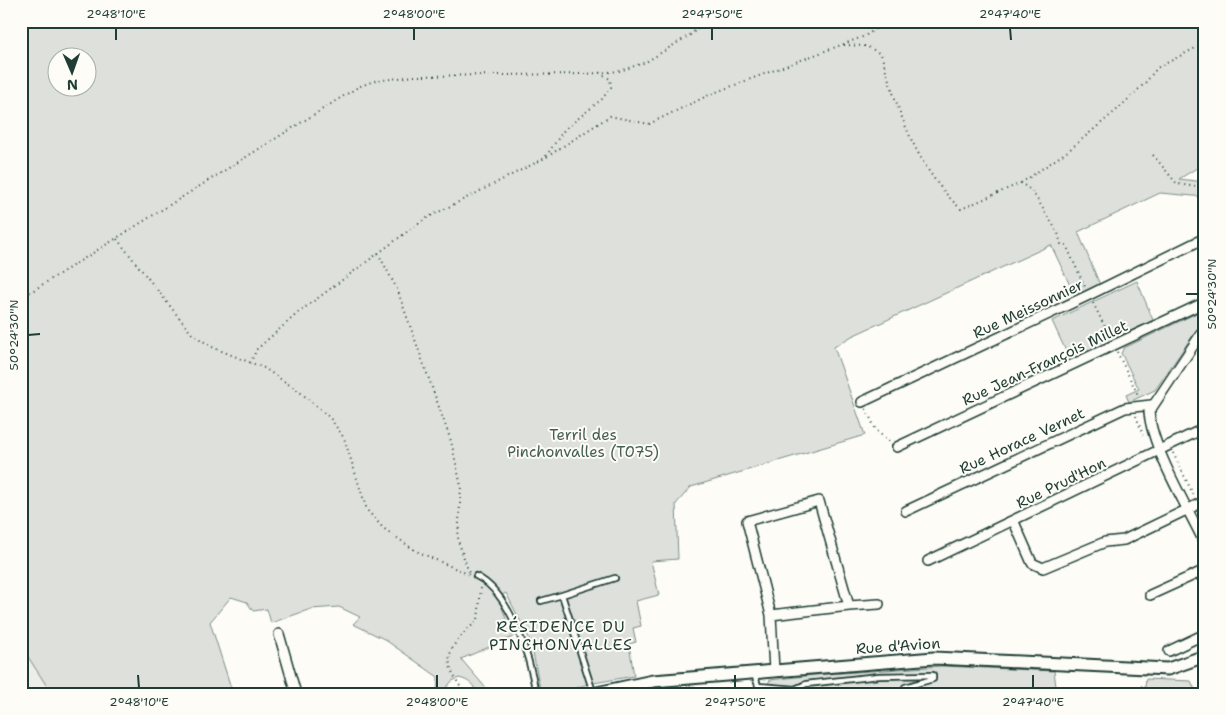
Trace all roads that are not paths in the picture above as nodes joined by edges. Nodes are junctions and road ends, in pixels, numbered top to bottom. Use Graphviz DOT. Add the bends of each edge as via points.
graph roads {
  1 [pos="1205,238"];
  2 [pos="1205,304"];
  3 [pos="1205,328"];
  4 [pos="862,402"];
  5 [pos="1152,406"];
  6 [pos="1205,428"];
  7 [pos="897,447"];
  8 [pos="1160,450"];
  9 [pos="1201,503"];
  10 [pos="1188,508"];
  11 [pos="906,511"];
  12 [pos="1014,522"];
  13 [pos="1205,544"];
  14 [pos="928,561"];
  15 [pos="1205,570"];
  16 [pos="476,576"];
  17 [pos="615,578"];
  18 [pos="562,595"];
  19 [pos="1150,595"];
  20 [pos="541,601"];
  21 [pos="880,604"];
  22 [pos="849,606"];
  23 [pos="770,615"];
  24 [pos="279,634"];
  25 [pos="1205,634"];
  26 [pos="1169,651"];
  27 [pos="1205,656"];
  28 [pos="774,671"];
  29 [pos="753,673"];
  30 [pos="759,686"];
  31 [pos="794,691"];
  32 [pos="296,694"];
  33 [pos="536,694"];
  34 [pos="593,694"];
  35 [pos="762,694"];
  36 [pos="902,694"];
  1 -- 4 [label="street, Rue Meissonnier"];
  2 -- 7 [label="street, Rue Jean-François Millet" via="1199,304"];
  3 -- 5 [label="street"];
  5 -- 8 [label="street" via="1150,420"];
  5 -- 11 [label="street, Rue Horace Vernet" via="1125,408"];
  6 -- 8 [label="street, Rue Prud'Hon"];
  8 -- 10 [label="street"];
  8 -- 12 [label="street, Rue Prud'Hon" via="1024,514"];
  9 -- 10 [label="street"];
  10 -- 12 [label="street" via="1124,540 1105,542 1043,568 1032,563"];
  10 -- 13 [label="street"];
  12 -- 14 [label="street, Rue Prud'Hon"];
  15 -- 19 [label="street"];
  16 -- 33 [label="lane" via="488,582 506,607 532,672"];
  17 -- 18 [label="lane"];
  18 -- 20 [label="lane"];
  18 -- 34 [label="lane"];
  21 -- 22 [label="street"];
  22 -- 23 [label="street"];
  22 -- 23 [label="street" via="819,501 746,521"];
  23 -- 28 [label="street"];
  24 -- 32 [label="street"];
  25 -- 26 [label="street"];
  27 -- 28 [label="street, Rue d'Avion" via="1168,668 934,658"];
  28 -- 29 [label="street, Rue d'Avion"];
  29 -- 30 [label="lane"];
  29 -- 34 [label="street, Rue d'Avion" via="653,681"];
  30 -- 31 [label="lane"];
  30 -- 35 [label="lane"];
  31 -- 36 [label="lane" via="806,684 879,676 933,675 933,679 905,687"];
}
